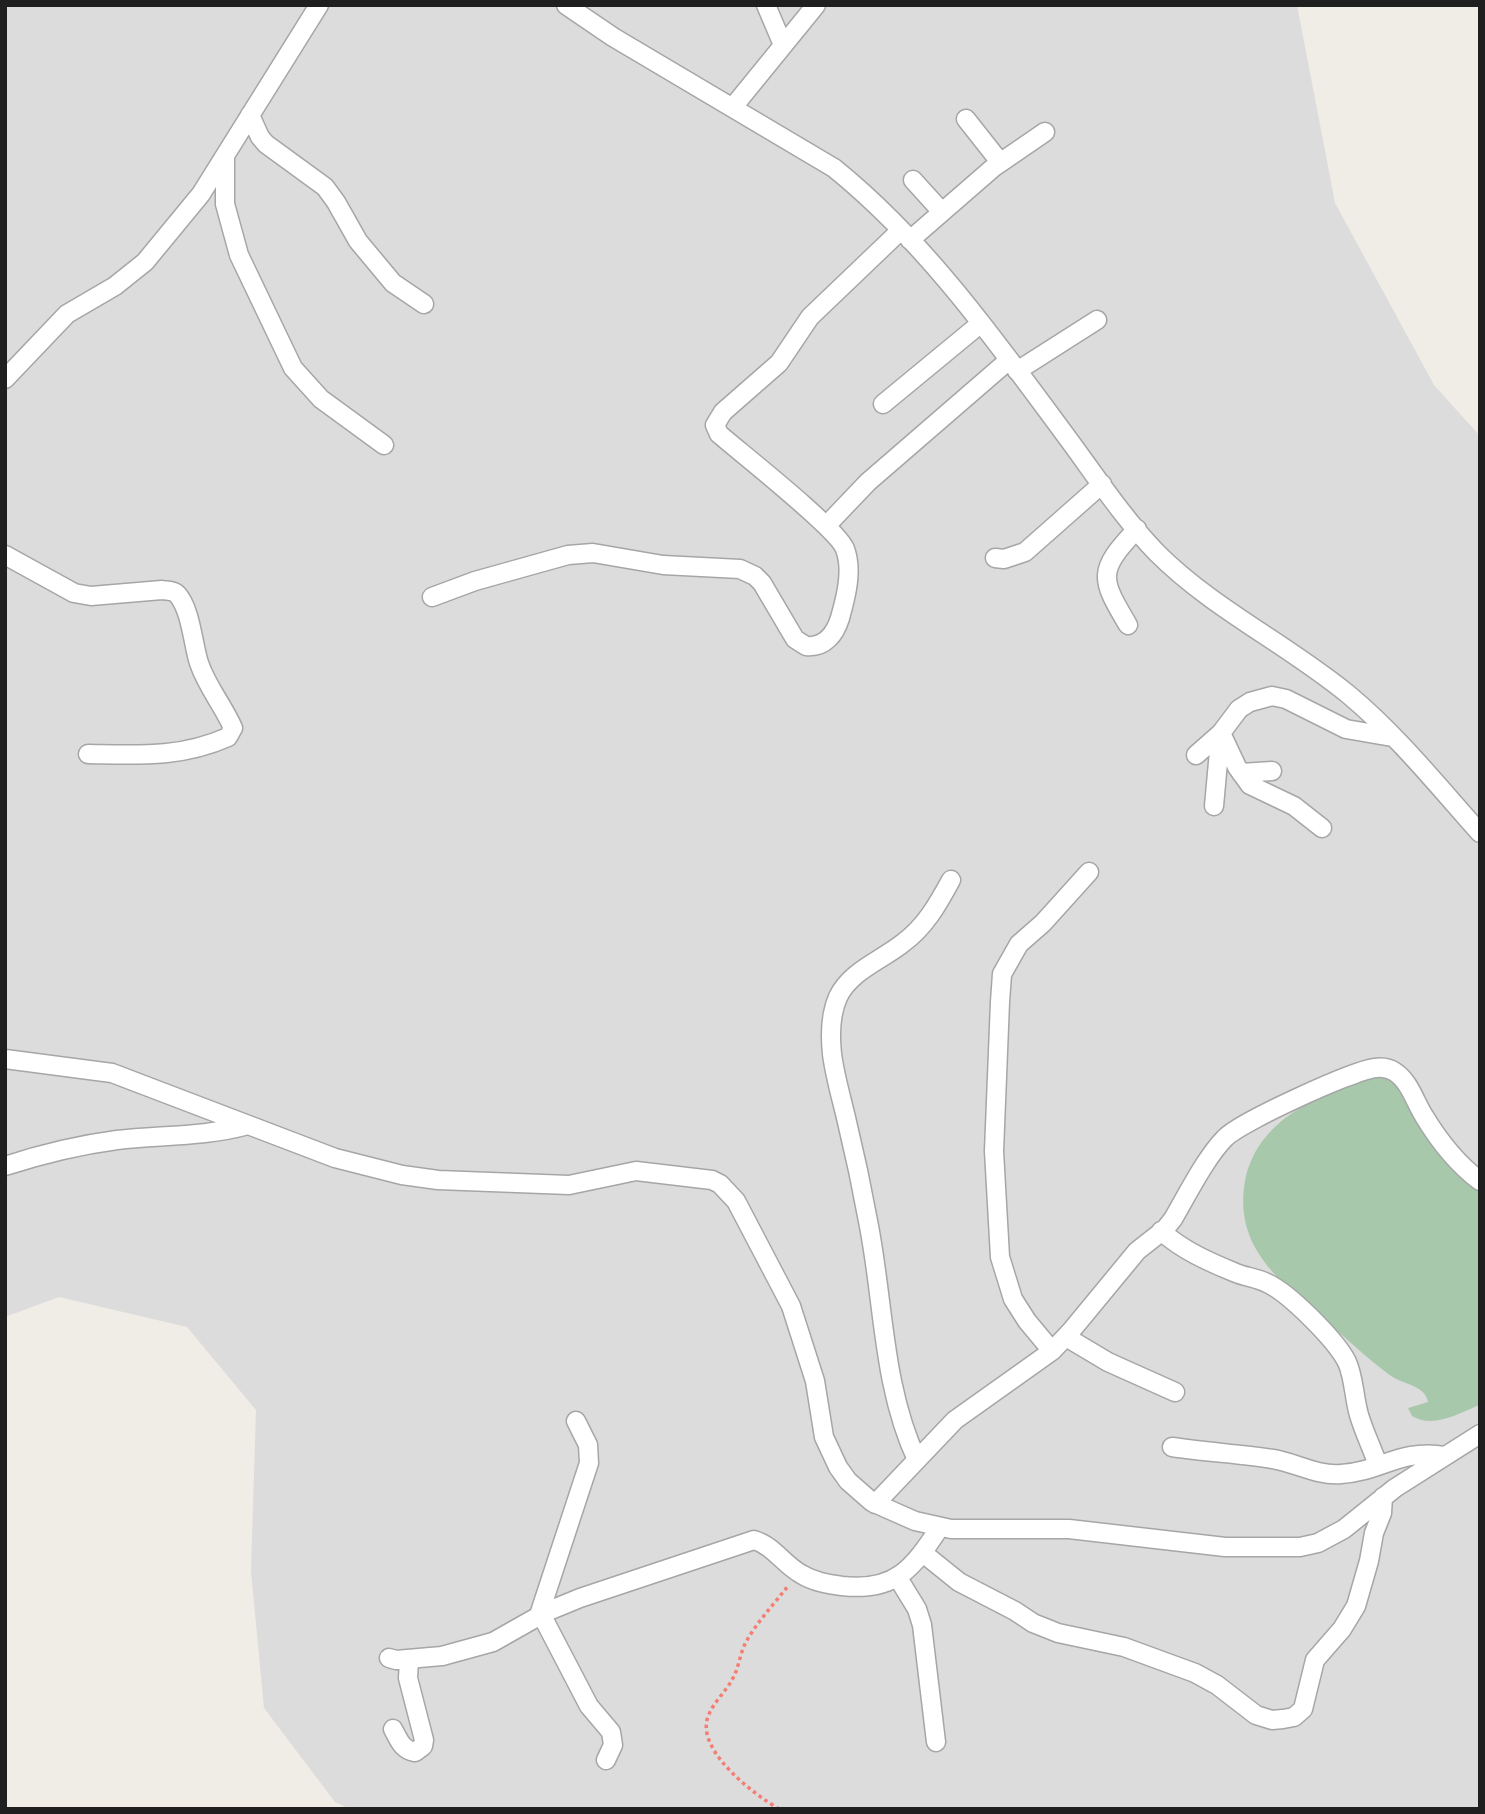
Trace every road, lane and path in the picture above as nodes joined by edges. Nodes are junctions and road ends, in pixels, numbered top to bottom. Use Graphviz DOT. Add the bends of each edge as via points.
graph roads {
  1 [pos="319,5"];
  2 [pos="566,5"];
  3 [pos="766,5"];
  4 [pos="816,5"];
  5 [pos="783,45"];
  6 [pos="733,107"];
  7 [pos="250,115"];
  8 [pos="966,119"];
  9 [pos="1045,132"];
  10 [pos="225,156"];
  11 [pos="1000,162"];
  12 [pos="913,180"];
  13 [pos="942,212"];
  14 [pos="905,235"];
  15 [pos="424,304"];
  16 [pos="1097,320"];
  17 [pos="980,324"];
  18 [pos="1013,366"];
  19 [pos="5,379"];
  20 [pos="883,404"];
  21 [pos="384,445"];
  22 [pos="1102,484"];
  23 [pos="826,526"];
  24 [pos="1138,529"];
  25 [pos="5,555"];
  26 [pos="995,558"];
  27 [pos="432,597"];
  28 [pos="1128,625"];
  29 [pos="1223,736"];
  30 [pos="1392,737"];
  31 [pos="88,754"];
  32 [pos="1196,755"];
  33 [pos="1272,771"];
  34 [pos="1241,773"];
  35 [pos="1214,806"];
  36 [pos="1322,828"];
  37 [pos="1480,833"];
  38 [pos="1089,872"];
  39 [pos="951,880"];
  40 [pos="5,1059"];
  41 [pos="248,1125"];
  42 [pos="5,1166"];
  43 [pos="1480,1181"];
  44 [pos="1161,1231"];
  45 [pos="1066,1337"];
  46 [pos="1052,1351"];
  47 [pos="1175,1392"];
  48 [pos="576,1421"];
  49 [pos="1480,1434"];
  50 [pos="1172,1447"];
  51 [pos="1445,1456"];
  52 [pos="917,1460"];
  53 [pos="1378,1465"];
  54 [pos="1383,1497"];
  55 [pos="875,1504"];
  56 [pos="940,1527"];
  57 [pos="923,1553"];
  58 [pos="799,1573"];
  59 [pos="898,1578"];
  60 [pos="541,1615"];
  61 [pos="389,1658"];
  62 [pos="409,1659"];
  63 [pos="393,1729"];
  64 [pos="936,1742"];
  65 [pos="606,1760"];
  66 [pos="779,1809"];
  1 -- 7 [label="street"];
  2 -- 6 [label="street"];
  3 -- 5 [label="street"];
  4 -- 5 [label="street"];
  5 -- 6 [label="street"];
  6 -- 14 [label="street" via="834,168"];
  7 -- 10 [label="street"];
  7 -- 15 [label="street" via="266,144 324,187 358,241 393,283"];
  8 -- 11 [label="street"];
  9 -- 11 [label="street"];
  10 -- 19 [label="street" via="189,210 145,262 67,314"];
  10 -- 21 [label="street" via="225,204 239,255 293,368 321,399"];
  11 -- 13 [label="street"];
  12 -- 13 [label="street"];
  13 -- 14 [label="street"];
  14 -- 17 [label="street"];
  14 -- 23 [label="street" via="810,317 779,363 723,412 715,425 719,434"];
  16 -- 18 [label="street"];
  17 -- 18 [label="street"];
  17 -- 20 [label="street"];
  18 -- 22 [label="street"];
  18 -- 23 [label="street" via="868,482"];
  22 -- 24 [label="street"];
  22 -- 26 [label="street" via="1025,552"];
  23 -- 27 [label="street" via="845,548 848,578 834,631 813,647 796,639 762,583 740,569 568,555"];
  24 -- 28 [label="street" via="1118,550 1107,575 1109,593"];
  24 -- 30 [label="street" via="1156,552 1206,595 1348,695"];
  25 -- 31 [label="street" via="75,593 90,596 162,590 177,594 207,685 233,727 228,737 194,750"];
  29 -- 30 [label="street" via="1239,709 1272,696 1346,729"];
  29 -- 32 [label="street"];
  29 -- 34 [label="street"];
  29 -- 35 [label="street"];
  30 -- 37 [label="street"];
  33 -- 34 [label="street"];
  34 -- 36 [label="street" via="1250,785 1294,806"];
  38 -- 46 [label="street" via="1019,944 1002,974 994,1138 998,1242 1013,1299"];
  39 -- 52 [label="street" via="921,927 864,969 839,995 831,1031 834,1072 869,1223 895,1399"];
  40 -- 41 [label="street" via="112,1073"];
  41 -- 42 [label="street" via="223,1132 76,1146"];
  41 -- 55 [label="street" via="335,1158 438,1180 569,1185 636,1171 720,1184 736,1200 791,1306 815,1381 828,1449 848,1481"];
  43 -- 44 [label="street" via="1438,1139 1406,1082 1385,1067 1373,1068 1313,1091 1233,1131 1216,1148"];
  44 -- 45 [label="street" via="1137,1251"];
  44 -- 53 [label="street" via="1192,1253 1268,1283 1326,1335 1349,1367 1359,1415"];
  45 -- 46 [label="street"];
  45 -- 47 [label="street" via="1108,1363"];
  46 -- 52 [label="street" via="955,1420"];
  48 -- 60 [label="street" via="588,1445 589,1464"];
  49 -- 51 [label="street"];
  50 -- 53 [label="street" via="1275,1460 1341,1475"];
  51 -- 53 [label="street" via="1419,1453"];
  51 -- 54 [label="street"];
  52 -- 55 [label="street"];
  54 -- 56 [label="street" via="1330,1538 1300,1547 1226,1547 1037,1527"];
  54 -- 57 [label="street" via="1356,1606 1315,1660 1303,1709 1283,1719 1256,1715 1195,1673 1124,1647 1033,1623 959,1582"];
  55 -- 56 [label="street"];
  56 -- 57 [label="street"];
  57 -- 59 [label="street"];
  58 -- 59 [label="street" via="852,1587 887,1584"];
  58 -- 60 [label="street" via="771,1548 754,1540"];
  58 -- 66 [label="path" via="745,1644 732,1680 713,1707 706,1727 715,1750 738,1780"];
  59 -- 64 [label="street" via="922,1625"];
  60 -- 62 [label="street" via="493,1642 442,1656"];
  60 -- 65 [label="street" via="589,1706 611,1732 613,1745"];
  61 -- 62 [label="street"];
  62 -- 63 [label="street" via="408,1678 423,1746 415,1752 408,1750"];
}
